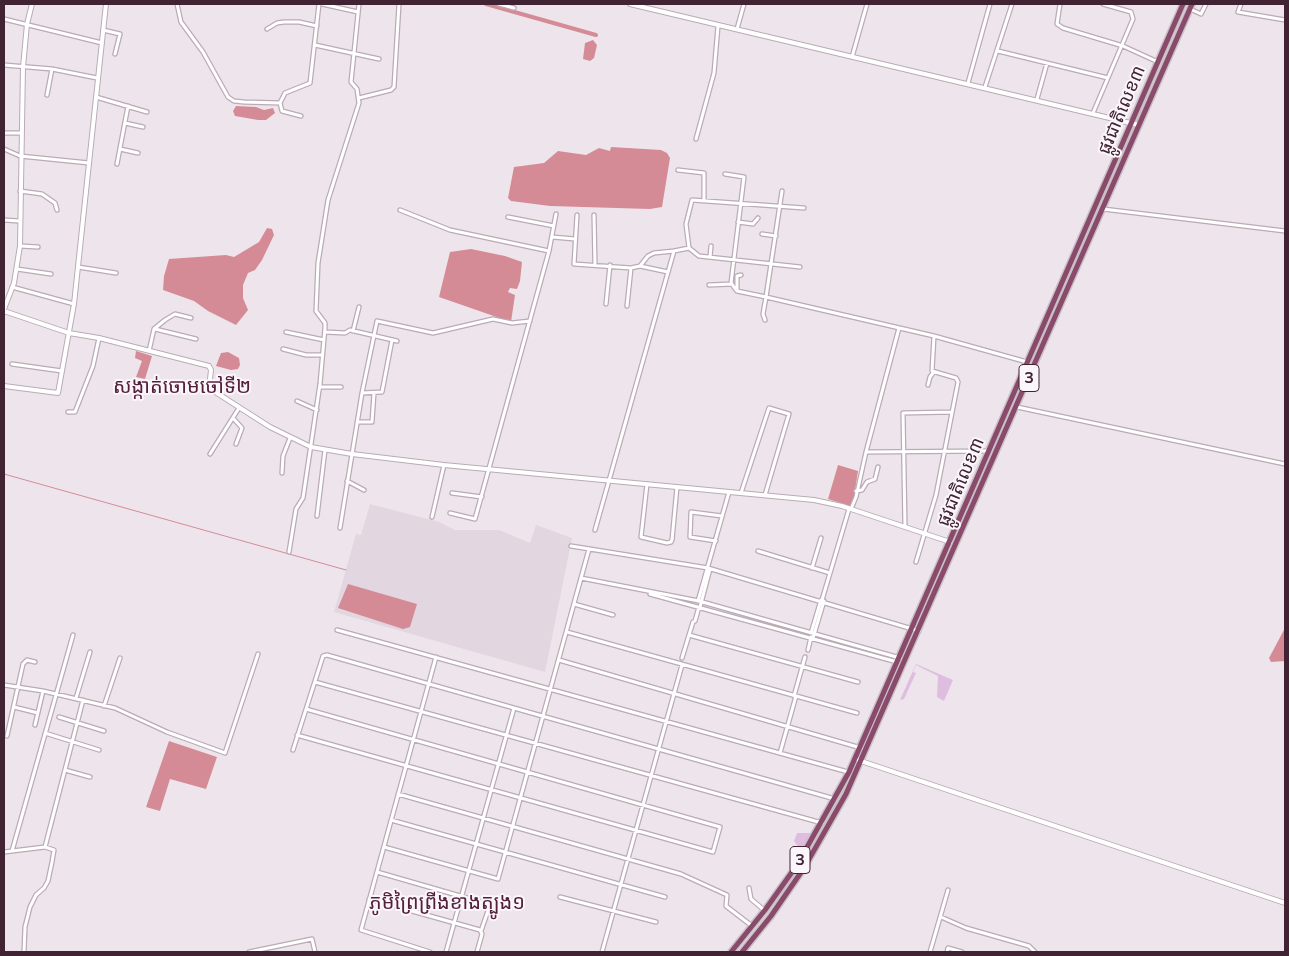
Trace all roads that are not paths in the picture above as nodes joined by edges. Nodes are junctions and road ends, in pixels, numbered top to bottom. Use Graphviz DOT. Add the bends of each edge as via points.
graph roads {
  1 [pos="32,4"];
  2 [pos="106,4"];
  3 [pos="177,4"];
  4 [pos="321,4"];
  5 [pos="359,4"];
  6 [pos="399,4"];
  7 [pos="499,4"];
  8 [pos="630,4"];
  9 [pos="744,4"];
  10 [pos="867,4"];
  11 [pos="990,4"];
  12 [pos="1012,4"];
  13 [pos="1060,4"];
  14 [pos="1103,4"];
  15 [pos="1183,4"];
  16 [pos="1206,4"];
  17 [pos="1241,4"];
  18 [pos="1190,6"];
  19 [pos="514,8"];
  20 [pos="359,12"];
  21 [pos="4,19"];
  22 [pos="1285,20"];
  23 [pos="27,24"];
  24 [pos="317,26"];
  25 [pos="718,26"];
  26 [pos="267,29"];
  27 [pos="103,30"];
  28 [pos="736,30"];
  29 [pos="102,43"];
  30 [pos="315,45"];
  31 [pos="1123,46"];
  32 [pos="998,52"];
  33 [pos="354,53"];
  34 [pos="115,54"];
  35 [pos="852,57"];
  36 [pos="379,59"];
  37 [pos="1158,62"];
  38 [pos="1047,63"];
  39 [pos="4,65"];
  40 [pos="22,67"];
  41 [pos="52,69"];
  42 [pos="97,78"];
  43 [pos="1108,78"];
  44 [pos="968,83"];
  45 [pos="985,87"];
  46 [pos="47,95"];
  47 [pos="95,97"];
  48 [pos="359,98"];
  49 [pos="1037,99"];
  50 [pos="280,103"];
  51 [pos="128,106"];
  52 [pos="148,112"];
  53 [pos="1092,113"];
  54 [pos="302,116"];
  55 [pos="1132,122"];
  56 [pos="125,123"];
  57 [pos="1139,125"];
  58 [pos="143,127"];
  59 [pos="4,133"];
  60 [pos="21,133"];
  61 [pos="696,139"];
  62 [pos="4,149"];
  63 [pos="120,149"];
  64 [pos="138,153"];
  65 [pos="20,156"];
  66 [pos="89,163"];
  67 [pos="117,164"];
  68 [pos="678,170"];
  69 [pos="725,174"];
  70 [pos="782,190"];
  71 [pos="20,191"];
  72 [pos="704,201"];
  73 [pos="741,203"];
  74 [pos="779,206"];
  75 [pos="804,208"];
  76 [pos="1103,209"];
  77 [pos="57,210"];
  78 [pos="400,210"];
  79 [pos="556,214"];
  80 [pos="577,215"];
  81 [pos="594,215"];
  82 [pos="508,217"];
  83 [pos="758,218"];
  84 [pos="4,220"];
  85 [pos="19,221"];
  86 [pos="738,222"];
  87 [pos="554,226"];
  88 [pos="1285,231"];
  89 [pos="762,234"];
  90 [pos="776,236"];
  91 [pos="552,237"];
  92 [pos="575,239"];
  93 [pos="20,246"];
  94 [pos="711,246"];
  95 [pos="38,247"];
  96 [pos="689,248"];
  97 [pos="549,251"];
  98 [pos="674,251"];
  99 [pos="710,257"];
  100 [pos="733,260"];
  101 [pos="771,264"];
  102 [pos="595,265"];
  103 [pos="610,265"];
  104 [pos="640,266"];
  105 [pos="78,267"];
  106 [pos="800,267"];
  107 [pos="631,268"];
  108 [pos="17,269"];
  109 [pos="116,272"];
  110 [pos="668,272"];
  111 [pos="51,274"];
  112 [pos="742,275"];
  113 [pos="732,284"];
  114 [pos="709,285"];
  115 [pos="12,287"];
  116 [pos="737,291"];
  117 [pos="766,297"];
  118 [pos="74,304"];
  119 [pos="606,304"];
  120 [pos="627,306"];
  121 [pos="359,307"];
  122 [pos="4,310"];
  123 [pos="191,318"];
  124 [pos="765,320"];
  125 [pos="530,321"];
  126 [pos="900,328"];
  127 [pos="154,329"];
  128 [pos="353,331"];
  129 [pos="286,332"];
  130 [pos="325,332"];
  131 [pos="68,333"];
  132 [pos="373,336"];
  133 [pos="934,336"];
  134 [pos="99,338"];
  135 [pos="196,338"];
  136 [pos="324,340"];
  137 [pos="392,340"];
  138 [pos="397,341"];
  139 [pos="283,349"];
  140 [pos="149,351"];
  141 [pos="322,355"];
  142 [pos="1028,362"];
  143 [pos="12,364"];
  144 [pos="63,372"];
  145 [pos="933,373"];
  146 [pos="928,385"];
  147 [pos="4,386"];
  148 [pos="320,387"];
  149 [pos="341,387"];
  150 [pos="362,393"];
  151 [pos="374,393"];
  152 [pos="297,402"];
  153 [pos="1017,407"];
  154 [pos="239,408"];
  155 [pos="317,410"];
  156 [pos="68,412"];
  157 [pos="952,412"];
  158 [pos="233,418"];
  159 [pos="357,422"];
  160 [pos="290,438"];
  161 [pos="236,444"];
  162 [pos="311,446"];
  163 [pos="325,450"];
  164 [pos="945,450"];
  165 [pos="903,451"];
  166 [pos="990,451"];
  167 [pos="866,452"];
  168 [pos="210,454"];
  169 [pos="352,454"];
  170 [pos="1285,464"];
  171 [pos="444,466"];
  172 [pos="878,467"];
  173 [pos="490,469"];
  174 [pos="282,473"];
  175 [pos="347,481"];
  176 [pos="610,481"];
  177 [pos="647,484"];
  178 [pos="677,486"];
  179 [pos="364,490"];
  180 [pos="856,490"];
  181 [pos="729,491"];
  182 [pos="452,493"];
  183 [pos="741,493"];
  184 [pos="765,495"];
  185 [pos="482,497"];
  186 [pos="850,509"];
  187 [pos="450,513"];
  188 [pos="317,516"];
  189 [pos="722,516"];
  190 [pos="432,517"];
  191 [pos="905,527"];
  192 [pos="340,528"];
  193 [pos="596,530"];
  194 [pos="926,534"];
  195 [pos="821,538"];
  196 [pos="716,541"];
  197 [pos="950,542"];
  198 [pos="571,546"];
  199 [pos="589,549"];
  200 [pos="758,551"];
  201 [pos="289,552"];
  202 [pos="916,562"];
  203 [pos="709,568"];
  204 [pos="812,568"];
  205 [pos="830,573"];
  206 [pos="581,578"];
  207 [pos="623,587"];
  208 [pos="822,600"];
  209 [pos="700,601"];
  210 [pos="574,604"];
  211 [pos="699,607"];
  212 [pos="613,615"];
  213 [pos="913,628"];
  214 [pos="337,630"];
  215 [pos="919,631"];
  216 [pos="566,632"];
  217 [pos="813,633"];
  218 [pos="689,634"];
  219 [pos="73,635"];
  220 [pos="812,637"];
  221 [pos="808,650"];
  222 [pos="90,652"];
  223 [pos="258,654"];
  224 [pos="436,657"];
  225 [pos="805,657"];
  226 [pos="120,658"];
  227 [pos="682,658"];
  228 [pos="559,660"];
  229 [pos="899,660"];
  230 [pos="35,662"];
  231 [pos="682,665"];
  232 [pos="802,666"];
  233 [pos="315,682"];
  234 [pos="858,682"];
  235 [pos="429,684"];
  236 [pos="4,685"];
  237 [pos="19,687"];
  238 [pos="551,689"];
  239 [pos="43,691"];
  240 [pos="674,693"];
  241 [pos="56,694"];
  242 [pos="795,696"];
  243 [pos="76,698"];
  244 [pos="84,700"];
  245 [pos="104,706"];
  246 [pos="14,707"];
  247 [pos="306,708"];
  248 [pos="514,708"];
  249 [pos="421,712"];
  250 [pos="38,713"];
  251 [pos="857,713"];
  252 [pos="543,716"];
  253 [pos="59,717"];
  254 [pos="666,721"];
  255 [pos="78,722"];
  256 [pos="35,724"];
  257 [pos="788,725"];
  258 [pos="104,731"];
  259 [pos="45,733"];
  260 [pos="297,735"];
  261 [pos="506,735"];
  262 [pos="7,736"];
  263 [pos="414,739"];
  264 [pos="72,742"];
  265 [pos="536,743"];
  266 [pos="860,747"];
  267 [pos="658,748"];
  268 [pos="98,750"];
  269 [pos="293,750"];
  270 [pos="866,751"];
  271 [pos="780,753"];
  272 [pos="855,758"];
  273 [pos="862,761"];
  274 [pos="499,764"];
  275 [pos="406,766"];
  276 [pos="65,770"];
  277 [pos="528,772"];
  278 [pos="849,772"];
  279 [pos="651,776"];
  280 [pos="90,777"];
  281 [pos="491,790"];
  282 [pos="398,794"];
  283 [pos="520,798"];
  284 [pos="836,799"];
  285 [pos="642,804"];
  286 [pos="484,818"];
  287 [pos="391,820"];
  288 [pos="822,824"];
  289 [pos="513,826"];
  290 [pos="635,830"];
  291 [pos="476,845"];
  292 [pos="45,847"];
  293 [pos="384,847"];
  294 [pos="12,851"];
  295 [pos="4,852"];
  296 [pos="506,853"];
  297 [pos="627,858"];
  298 [pos="469,871"];
  299 [pos="377,872"];
  300 [pos="620,884"];
  301 [pos="749,888"];
  302 [pos="948,890"];
  303 [pos="665,896"];
  304 [pos="462,897"];
  305 [pos="560,897"];
  306 [pos="369,899"];
  307 [pos="1285,903"];
  308 [pos="765,910"];
  309 [pos="612,911"];
  310 [pos="941,917"];
  311 [pos="455,922"];
  312 [pos="656,922"];
  313 [pos="752,927"];
  314 [pos="481,931"];
  315 [pos="24,952"];
  316 [pos="249,952"];
  317 [pos="315,952"];
  318 [pos="430,952"];
  319 [pos="446,952"];
  320 [pos="477,952"];
  321 [pos="602,952"];
  322 [pos="731,952"];
  323 [pos="742,952"];
  324 [pos="930,952"];
  325 [pos="947,952"];
  326 [pos="962,952"];
  327 [pos="1035,952"];
  1 -- 23 [label="street"];
  2 -- 27 [label="street"];
  3 -- 50 [label="street" via="181,22 203,52 228,97 244,102"];
  4 -- 20 [label="street"];
  4 -- 24 [label="street"];
  5 -- 20 [label="street"];
  6 -- 48 [label="street" via="394,86 391,90"];
  7 -- 19 [label="street"];
  8 -- 25 [label="street"];
  9 -- 28 [label="street"];
  10 -- 35 [label="street"];
  11 -- 44 [label="street"];
  12 -- 32 [label="street"];
  13 -- 31 [label="street" via="1057,24"];
  14 -- 31 [label="street" via="1131,12 1134,16"];
  15 -- 37 [label="highway, ផ្លូវជាតិលេខ៣ / 3"];
  16 -- 18 [label="street" via="1201,14"];
  17 -- 22 [label="street" via="1238,11"];
  18 -- 57 [label="highway, ផ្លូវជាតិលេខ៣ / 3"];
  20 -- 33 [label="street"];
  21 -- 23 [label="street"];
  23 -- 29 [label="street"];
  23 -- 40 [label="street"];
  24 -- 26 [label="street" via="284,22"];
  24 -- 30 [label="street"];
  25 -- 28 [label="street"];
  25 -- 61 [label="street" via="714,73"];
  27 -- 29 [label="street"];
  27 -- 34 [label="street" via="120,34"];
  28 -- 35 [label="street"];
  29 -- 42 [label="street"];
  30 -- 33 [label="street"];
  30 -- 50 [label="street" via="310,83 285,93"];
  31 -- 37 [label="street"];
  31 -- 43 [label="street"];
  32 -- 38 [label="street"];
  32 -- 45 [label="street"];
  33 -- 36 [label="street"];
  33 -- 48 [label="street" via="351,82"];
  35 -- 44 [label="street"];
  37 -- 55 [label="highway, ផ្លូវជាតិលេខ៣ / 3"];
  38 -- 43 [label="street"];
  38 -- 49 [label="street"];
  39 -- 40 [label="street"];
  40 -- 41 [label="street"];
  40 -- 60 [label="street"];
  41 -- 42 [label="street"];
  41 -- 46 [label="street"];
  42 -- 47 [label="street"];
  43 -- 53 [label="street"];
  44 -- 45 [label="street"];
  45 -- 49 [label="street"];
  47 -- 51 [label="street"];
  47 -- 66 [label="street"];
  48 -- 130 [label="street" via="328,200 318,262 316,311 325,323"];
  49 -- 53 [label="street"];
  50 -- 54 [label="street" via="282,111"];
  51 -- 52 [label="street"];
  51 -- 56 [label="street"];
  53 -- 55 [label="street"];
  55 -- 57 [label="street"];
  55 -- 142 [label="highway, ផ្លូវជាតិលេខ៣ / 3"];
  56 -- 58 [label="street"];
  56 -- 63 [label="street"];
  57 -- 76 [label="highway, ផ្លូវជាតិលេខ៣ / 3"];
  59 -- 60 [label="street"];
  60 -- 65 [label="street"];
  62 -- 65 [label="street"];
  63 -- 64 [label="street"];
  63 -- 67 [label="street"];
  65 -- 66 [label="street"];
  65 -- 71 [label="street"];
  66 -- 105 [label="street"];
  68 -- 72 [label="street" via="704,173"];
  69 -- 73 [label="street" via="744,178"];
  70 -- 74 [label="street"];
  71 -- 77 [label="street" via="42,194 55,203"];
  71 -- 85 [label="street"];
  72 -- 73 [label="street"];
  72 -- 96 [label="street" via="691,202 686,224"];
  73 -- 74 [label="street"];
  73 -- 86 [label="street"];
  74 -- 75 [label="street"];
  74 -- 90 [label="street"];
  76 -- 88 [label="street"];
  76 -- 153 [label="highway, ផ្លូវជាតិលេខ៣ / 3"];
  78 -- 97 [label="street" via="450,230"];
  79 -- 87 [label="street"];
  80 -- 92 [label="street"];
  81 -- 102 [label="street"];
  82 -- 87 [label="street"];
  83 -- 86 [label="street" via="753,224"];
  84 -- 85 [label="street"];
  85 -- 93 [label="street"];
  86 -- 100 [label="street"];
  87 -- 91 [label="street"];
  89 -- 90 [label="street"];
  90 -- 101 [label="street"];
  91 -- 92 [label="street"];
  91 -- 97 [label="street"];
  92 -- 102 [label="street" via="574,263"];
  93 -- 95 [label="street"];
  93 -- 108 [label="street"];
  94 -- 99 [label="street"];
  96 -- 98 [label="street"];
  96 -- 99 [label="street" via="699,256"];
  97 -- 125 [label="street"];
  98 -- 104 [label="street" via="660,251 648,256"];
  98 -- 110 [label="street"];
  99 -- 100 [label="street"];
  100 -- 101 [label="street"];
  100 -- 113 [label="street"];
  101 -- 106 [label="street"];
  101 -- 117 [label="street"];
  102 -- 103 [label="street"];
  103 -- 107 [label="street"];
  103 -- 119 [label="street"];
  104 -- 107 [label="street"];
  104 -- 110 [label="street"];
  105 -- 109 [label="street"];
  105 -- 118 [label="street"];
  107 -- 120 [label="street"];
  108 -- 111 [label="street"];
  108 -- 115 [label="street"];
  110 -- 176 [label="street"];
  112 -- 116 [label="street" via="737,276"];
  113 -- 114 [label="street"];
  113 -- 116 [label="street"];
  115 -- 118 [label="street"];
  115 -- 122 [label="street"];
  116 -- 117 [label="street"];
  117 -- 124 [label="street"];
  117 -- 126 [label="street"];
  118 -- 131 [label="street"];
  121 -- 128 [label="street"];
  122 -- 131 [label="street"];
  123 -- 127 [label="street" via="173,315"];
  125 -- 132 [label="street" via="493,319 432,333 377,321"];
  125 -- 173 [label="street"];
  126 -- 133 [label="street"];
  126 -- 167 [label="street"];
  127 -- 135 [label="street"];
  127 -- 140 [label="street"];
  128 -- 130 [label="street"];
  128 -- 132 [label="street"];
  129 -- 136 [label="street"];
  130 -- 136 [label="street"];
  131 -- 134 [label="street"];
  131 -- 144 [label="street"];
  132 -- 137 [label="street"];
  132 -- 150 [label="street"];
  133 -- 142 [label="street"];
  133 -- 145 [label="street"];
  134 -- 140 [label="street"];
  134 -- 156 [label="street" via="93,366 75,412"];
  136 -- 141 [label="street"];
  137 -- 138 [label="street"];
  137 -- 151 [label="street" via="382,392"];
  139 -- 141 [label="street"];
  140 -- 154 [label="street" via="209,366 209,388"];
  141 -- 148 [label="street"];
  142 -- 166 [label="highway, ផ្លូវជាតិលេខ៣ / 3"];
  143 -- 144 [label="street"];
  144 -- 147 [label="street" via="57,394"];
  145 -- 146 [label="street"];
  145 -- 157 [label="street" via="958,379"];
  148 -- 149 [label="street"];
  148 -- 155 [label="street"];
  150 -- 151 [label="street"];
  150 -- 159 [label="street"];
  151 -- 159 [label="street" via="372,422"];
  152 -- 155 [label="street"];
  153 -- 170 [label="street"];
  153 -- 215 [label="highway, ផ្លូវជាតិលេខ៣ / 3"];
  154 -- 158 [label="street"];
  154 -- 160 [label="street"];
  155 -- 162 [label="street"];
  157 -- 164 [label="street"];
  157 -- 165 [label="street" via="903,413"];
  158 -- 161 [label="street" via="242,428"];
  158 -- 168 [label="street"];
  159 -- 169 [label="street"];
  160 -- 162 [label="street"];
  160 -- 174 [label="street" via="283,456"];
  162 -- 163 [label="street"];
  162 -- 201 [label="street" via="303,498 296,509"];
  163 -- 169 [label="street"];
  163 -- 188 [label="street"];
  164 -- 165 [label="street"];
  164 -- 166 [label="street"];
  164 -- 194 [label="street"];
  165 -- 167 [label="street"];
  165 -- 191 [label="street"];
  166 -- 197 [label="highway, ផ្លូវជាតិលេខ៣ / 3"];
  167 -- 180 [label="street"];
  169 -- 171 [label="street"];
  169 -- 175 [label="street"];
  171 -- 173 [label="street"];
  171 -- 190 [label="street"];
  172 -- 180 [label="street" via="875,479 867,482 862,490"];
  173 -- 176 [label="street"];
  173 -- 185 [label="street"];
  175 -- 179 [label="street"];
  175 -- 192 [label="street"];
  176 -- 177 [label="street"];
  176 -- 193 [label="street"];
  177 -- 178 [label="street"];
  177 -- 178 [label="street" via="641,538 667,543 672,540"];
  178 -- 181 [label="street"];
  180 -- 186 [label="street"];
  181 -- 183 [label="street"];
  181 -- 189 [label="street"];
  182 -- 185 [label="street"];
  183 -- 184 [label="street"];
  183 -- 184 [label="street" via="769,408 789,414"];
  184 -- 186 [label="street" via="814,500"];
  185 -- 187 [label="street" via="476,519"];
  186 -- 191 [label="street"];
  186 -- 205 [label="street"];
  189 -- 196 [label="street"];
  189 -- 196 [label="street" via="691,512 690,537"];
  191 -- 194 [label="street"];
  194 -- 197 [label="street"];
  194 -- 202 [label="street"];
  195 -- 204 [label="street"];
  196 -- 203 [label="street"];
  197 -- 213 [label="highway, ផ្លូវជាតិលេខ៣ / 3"];
  198 -- 199 [label="street"];
  199 -- 203 [label="street"];
  199 -- 206 [label="street"];
  200 -- 204 [label="street"];
  203 -- 208 [label="street"];
  203 -- 209 [label="street"];
  204 -- 205 [label="street"];
  205 -- 208 [label="street"];
  206 -- 207 [label="street"];
  206 -- 210 [label="street"];
  207 -- 209 [label="street"];
  207 -- 211 [label="street"];
  208 -- 213 [label="street"];
  208 -- 217 [label="street"];
  209 -- 211 [label="street"];
  209 -- 217 [label="street"];
  210 -- 212 [label="street"];
  210 -- 216 [label="street"];
  211 -- 218 [label="street"];
  211 -- 220 [label="street"];
  213 -- 215 [label="street"];
  213 -- 229 [label="highway, ផ្លូវជាតិលេខ៣ / 3"];
  214 -- 224 [label="street"];
  215 -- 270 [label="highway, ផ្លូវជាតិលេខ៣ / 3"];
  216 -- 228 [label="street"];
  216 -- 231 [label="street"];
  217 -- 220 [label="street"];
  217 -- 229 [label="street"];
  218 -- 227 [label="street"];
  218 -- 232 [label="street"];
  219 -- 241 [label="street"];
  220 -- 221 [label="street"];
  220 -- 229 [label="street"];
  222 -- 243 [label="street"];
  223 -- 245 [label="street" via="226,753"];
  224 -- 235 [label="street"];
  224 -- 238 [label="street"];
  225 -- 232 [label="street"];
  226 -- 245 [label="street"];
  228 -- 238 [label="street"];
  228 -- 240 [label="street"];
  229 -- 266 [label="highway, ផ្លូវជាតិលេខ៣ / 3"];
  230 -- 237 [label="street" via="25,662"];
  231 -- 240 [label="street"];
  231 -- 242 [label="street"];
  232 -- 234 [label="street"];
  232 -- 242 [label="street"];
  233 -- 235 [label="street" via="323,656 327,655"];
  233 -- 247 [label="street"];
  233 -- 249 [label="street"];
  235 -- 248 [label="street"];
  235 -- 249 [label="street"];
  236 -- 237 [label="street"];
  237 -- 239 [label="street"];
  237 -- 246 [label="street"];
  238 -- 252 [label="street"];
  238 -- 254 [label="street"];
  239 -- 241 [label="street"];
  239 -- 250 [label="street"];
  240 -- 254 [label="street"];
  240 -- 257 [label="street"];
  241 -- 243 [label="street"];
  241 -- 259 [label="street"];
  242 -- 251 [label="street"];
  242 -- 257 [label="street"];
  243 -- 244 [label="street"];
  244 -- 245 [label="street"];
  244 -- 255 [label="street"];
  246 -- 250 [label="street"];
  246 -- 262 [label="street"];
  247 -- 260 [label="street"];
  247 -- 263 [label="street"];
  248 -- 252 [label="street"];
  248 -- 261 [label="street"];
  249 -- 261 [label="street"];
  249 -- 263 [label="street"];
  250 -- 256 [label="street"];
  252 -- 265 [label="street"];
  252 -- 267 [label="street"];
  253 -- 255 [label="street"];
  254 -- 267 [label="street"];
  254 -- 271 [label="street"];
  255 -- 258 [label="street"];
  255 -- 264 [label="street"];
  257 -- 266 [label="street"];
  257 -- 271 [label="street"];
  259 -- 264 [label="street"];
  259 -- 294 [label="street"];
  260 -- 269 [label="street"];
  260 -- 275 [label="street"];
  261 -- 265 [label="street"];
  261 -- 274 [label="street"];
  263 -- 274 [label="street"];
  263 -- 275 [label="street"];
  264 -- 268 [label="street"];
  264 -- 276 [label="street"];
  265 -- 277 [label="street"];
  265 -- 279 [label="street"];
  266 -- 270 [label="street"];
  266 -- 272 [label="highway, ផ្លូវជាតិលេខ៣ / 3"];
  267 -- 279 [label="street"];
  267 -- 284 [label="street"];
  270 -- 273 [label="highway, ផ្លូវជាតិលេខ៣ / 3"];
  271 -- 278 [label="street"];
  272 -- 273 [label="street"];
  272 -- 278 [label="highway, ផ្លូវជាតិលេខ៣ / 3"];
  273 -- 307 [label="street"];
  273 -- 323 [label="highway, ផ្លូវជាតិលេខ៣ / 3" via="804,868"];
  274 -- 277 [label="street"];
  274 -- 281 [label="street"];
  275 -- 281 [label="street"];
  275 -- 282 [label="street"];
  276 -- 280 [label="street"];
  276 -- 292 [label="street"];
  277 -- 283 [label="street"];
  277 -- 285 [label="street"];
  278 -- 284 [label="highway, ផ្លូវជាតិលេខ៣ / 3"];
  279 -- 285 [label="street"];
  279 -- 288 [label="street"];
  281 -- 283 [label="street"];
  281 -- 286 [label="street"];
  282 -- 286 [label="street"];
  282 -- 287 [label="street"];
  283 -- 289 [label="street"];
  283 -- 290 [label="street"];
  284 -- 288 [label="highway, ផ្លូវជាតិលេខ៣ / 3"];
  285 -- 290 [label="street"];
  285 -- 290 [label="street" via="720,827 713,852"];
  286 -- 289 [label="street"];
  286 -- 291 [label="street"];
  287 -- 291 [label="street"];
  287 -- 293 [label="street"];
  288 -- 308 [label="highway, ផ្លូវជាតិលេខ៣ / 3"];
  289 -- 296 [label="street"];
  289 -- 297 [label="street"];
  290 -- 297 [label="street"];
  291 -- 296 [label="street"];
  291 -- 298 [label="street"];
  292 -- 294 [label="street"];
  292 -- 315 [label="street" via="54,850 52,862 48,880 30,907"];
  293 -- 298 [label="street"];
  293 -- 299 [label="street"];
  294 -- 295 [label="street"];
  296 -- 298 [label="street" via="498,879"];
  296 -- 300 [label="street"];
  297 -- 300 [label="street"];
  297 -- 313 [label="street" via="681,874 727,895 726,906"];
  298 -- 304 [label="street"];
  299 -- 304 [label="street"];
  299 -- 306 [label="street"];
  300 -- 303 [label="street"];
  300 -- 309 [label="street"];
  301 -- 308 [label="street" via="751,899"];
  302 -- 310 [label="street"];
  304 -- 311 [label="street"];
  304 -- 314 [label="street" via="489,906"];
  305 -- 309 [label="street"];
  306 -- 311 [label="street"];
  306 -- 318 [label="street" via="361,930"];
  308 -- 313 [label="highway, ផ្លូវជាតិលេខ៣ / 3"];
  309 -- 312 [label="street"];
  309 -- 321 [label="street"];
  310 -- 324 [label="street"];
  310 -- 327 [label="street" via="966,928 1029,946"];
  311 -- 314 [label="street"];
  311 -- 319 [label="street"];
  313 -- 322 [label="highway, ផ្លូវជាតិលេខ៣ / 3"];
  314 -- 320 [label="street"];
  316 -- 317 [label="street" via="312,939"];
  325 -- 326 [label="street" via="948,948"];
}
